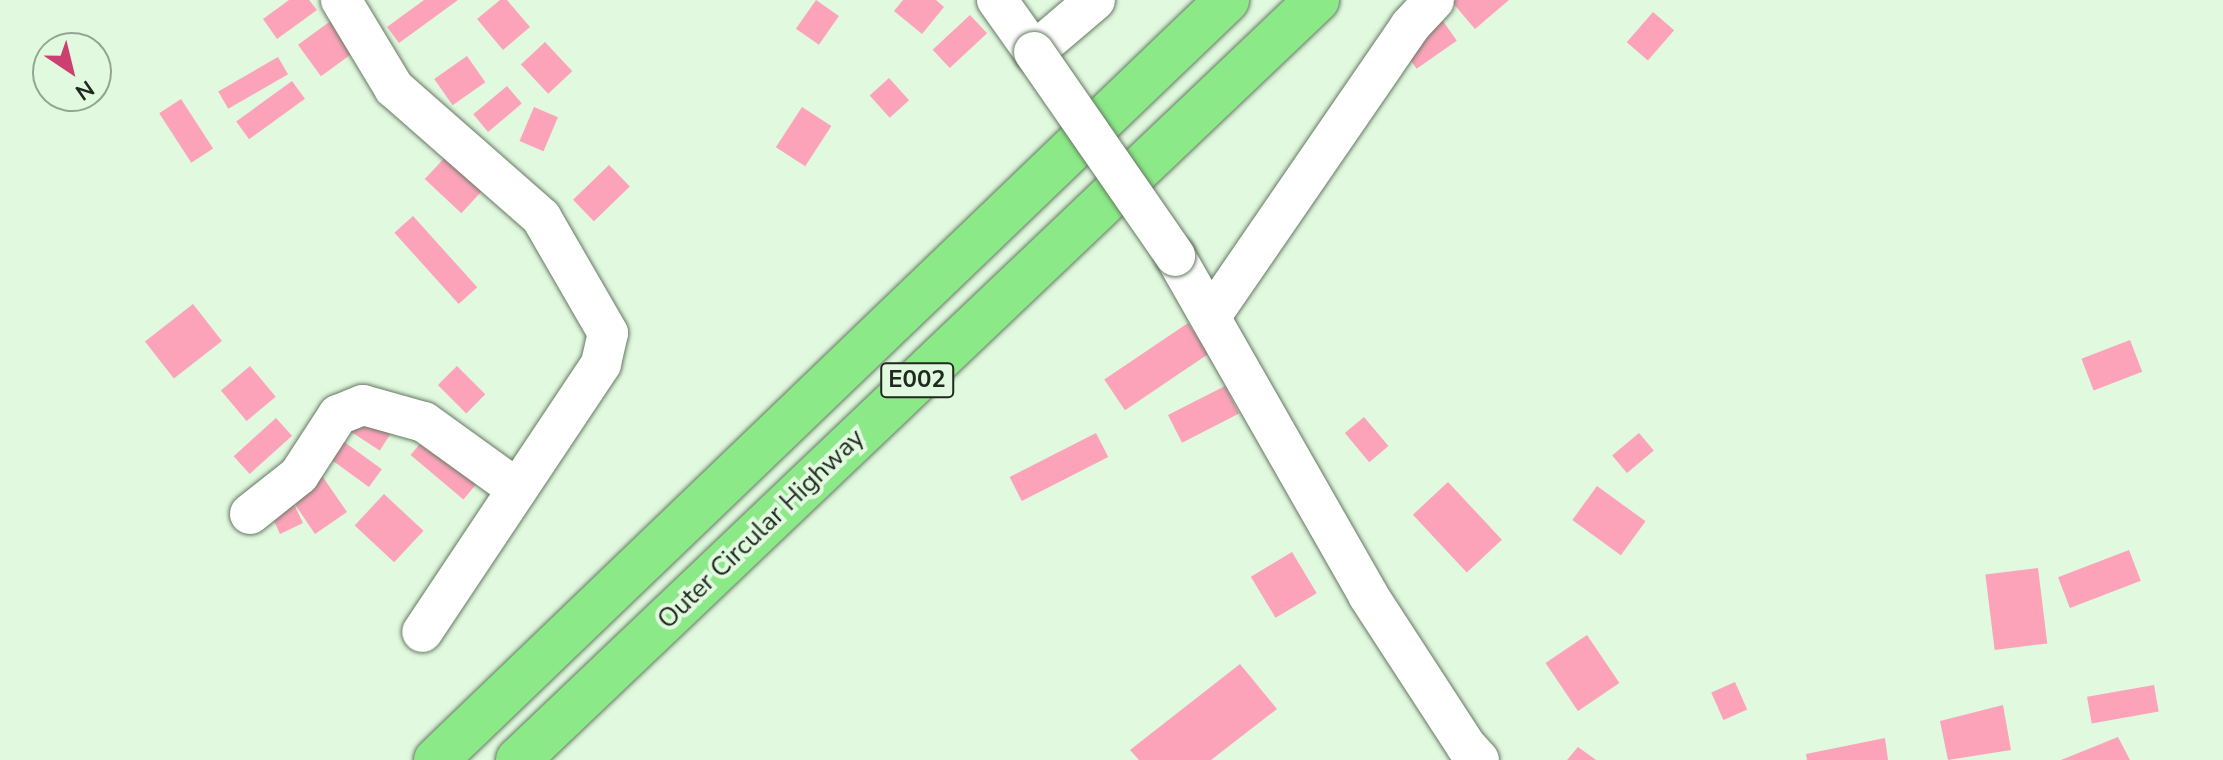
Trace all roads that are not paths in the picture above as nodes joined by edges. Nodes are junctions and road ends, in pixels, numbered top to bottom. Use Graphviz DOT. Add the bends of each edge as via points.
graph roads {
  1 [pos="341,0"];
  2 [pos="997,0"];
  3 [pos="1095,0"];
  4 [pos="1227,0"];
  5 [pos="1317,0"];
  6 [pos="1434,0"];
  7 [pos="1034,52"];
  8 [pos="1211,316"];
  9 [pos="517,489"];
  10 [pos="250,514"];
  11 [pos="422,632"];
  12 [pos="1464,755"];
  13 [pos="436,760"];
  14 [pos="518,760"];
  1 -- 9 [label="street" via="394,88 541,217 608,333 601,364"];
  2 -- 7 [label="street"];
  3 -- 7 [label="street"];
  4 -- 13 [label="highway, E002"];
  5 -- 14 [label="highway, Outer Circular Highway / E002"];
  6 -- 8 [label="street" via="1410,26"];
  7 -- 8 [label="street, bridge"];
  8 -- 12 [label="street"];
  9 -- 10 [label="street" via="424,422 363,405 338,415 299,475"];
  9 -- 11 [label="street"];
}
